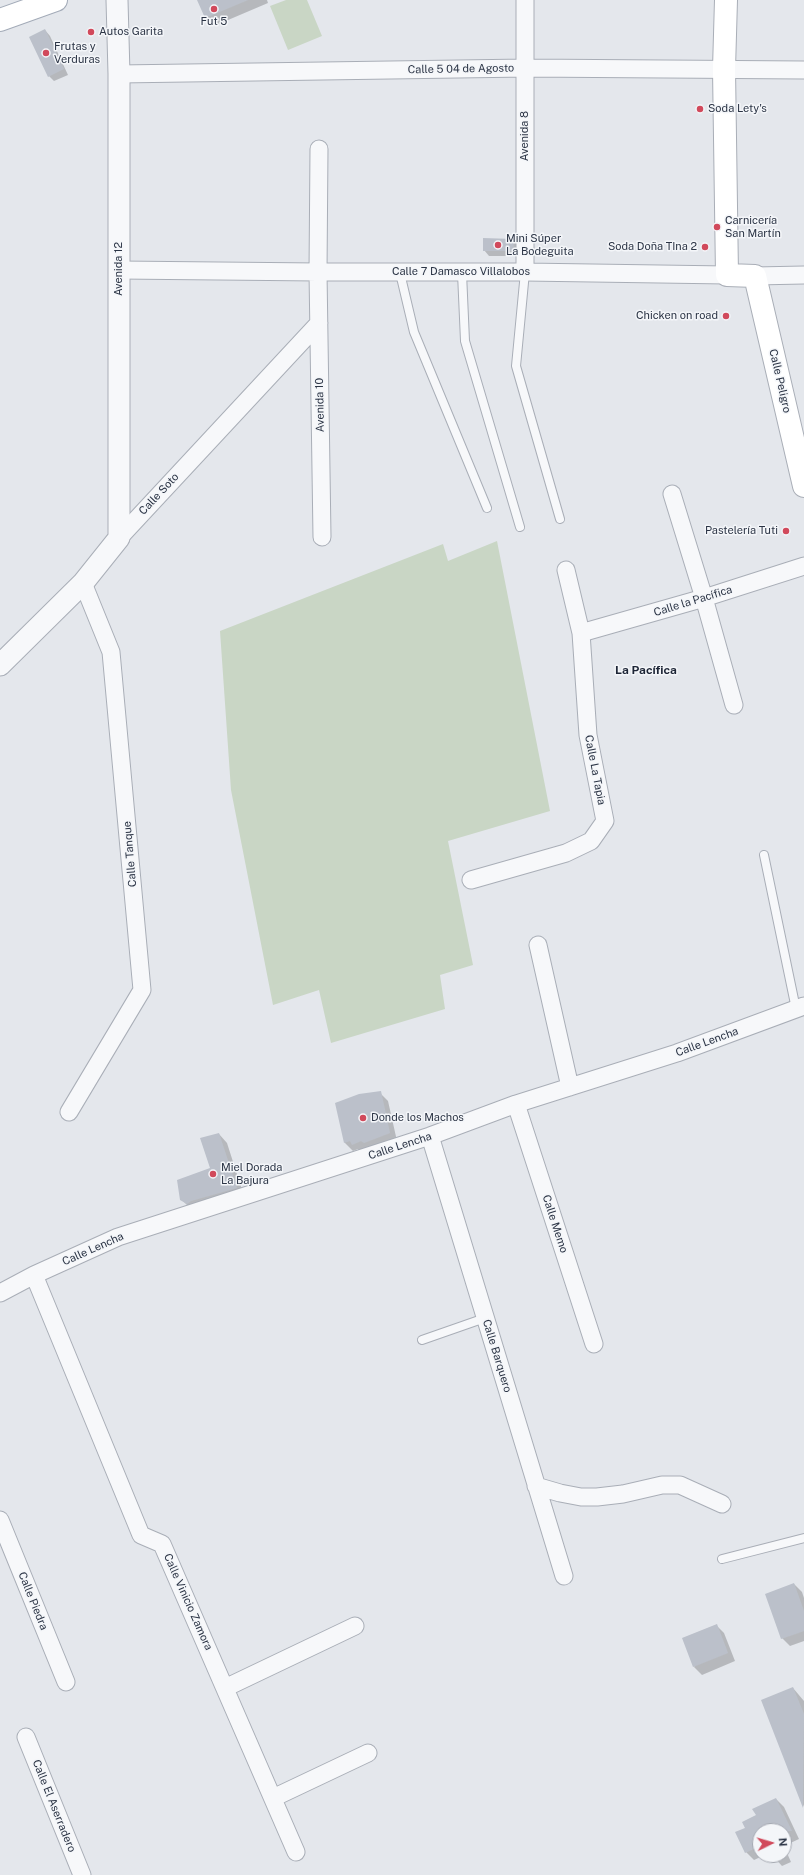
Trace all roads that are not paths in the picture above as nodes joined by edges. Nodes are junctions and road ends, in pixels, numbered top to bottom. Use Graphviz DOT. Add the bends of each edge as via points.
graph roads {
  1 [pos="56,0"];
  2 [pos="117,0"];
  3 [pos="525,0"];
  4 [pos="726,0"];
  5 [pos="0,20"];
  6 [pos="526,68"];
  7 [pos="724,69"];
  8 [pos="804,70"];
  9 [pos="119,74"];
  10 [pos="319,149"];
  11 [pos="119,270"];
  12 [pos="318,272"];
  13 [pos="525,272"];
  14 [pos="400,273"];
  15 [pos="462,273"];
  16 [pos="728,275"];
  17 [pos="804,275"];
  18 [pos="755,276"];
  19 [pos="319,323"];
  20 [pos="803,480"];
  21 [pos="672,494"];
  22 [pos="487,508"];
  23 [pos="560,519"];
  24 [pos="520,527"];
  25 [pos="322,537"];
  26 [pos="118,538"];
  27 [pos="804,566"];
  28 [pos="566,570"];
  29 [pos="83,582"];
  30 [pos="704,598"];
  31 [pos="581,633"];
  32 [pos="0,665"];
  33 [pos="734,705"];
  34 [pos="764,855"];
  35 [pos="471,880"];
  36 [pos="538,945"];
  37 [pos="800,1008"];
  38 [pos="570,1087"];
  39 [pos="516,1104"];
  40 [pos="69,1112"];
  41 [pos="430,1136"];
  42 [pos="34,1275"];
  43 [pos="0,1293"];
  44 [pos="485,1318"];
  45 [pos="422,1340"];
  46 [pos="594,1344"];
  47 [pos="536,1486"];
  48 [pos="722,1504"];
  49 [pos="0,1520"];
  50 [pos="804,1538"];
  51 [pos="722,1559"];
  52 [pos="564,1576"];
  53 [pos="355,1626"];
  54 [pos="66,1682"];
  55 [pos="225,1688"];
  56 [pos="26,1737"];
  57 [pos="368,1753"];
  58 [pos="273,1798"];
  59 [pos="296,1852"];
  60 [pos="82,1875"];
  1 -- 5 [label="main road"];
  2 -- 9 [label="street, Avenida 12"];
  3 -- 6 [label="street, Avenida 8"];
  4 -- 7 [label="main road"];
  6 -- 7 [label="street, Calle 5 04 de Agosto"];
  6 -- 9 [label="street, Calle 5 04 de Agosto"];
  6 -- 13 [label="street, Avenida 8"];
  7 -- 8 [label="street, Calle 5 04 de Agosto"];
  7 -- 16 [label="main road"];
  9 -- 11 [label="street, Avenida 12"];
  10 -- 12 [label="street, Avenida 10"];
  11 -- 12 [label="street, Calle 7 Damasco Villalobos"];
  11 -- 26 [label="street, Avenida 12"];
  12 -- 14 [label="street, Calle 7 Damasco Villalobos"];
  12 -- 19 [label="street, Avenida 10"];
  13 -- 15 [label="street, Calle 7 Damasco Villalobos"];
  13 -- 16 [label="street, Calle 7 Damasco Villalobos"];
  13 -- 23 [label="lane" via="516,366"];
  14 -- 15 [label="street, Calle 7 Damasco Villalobos"];
  14 -- 22 [label="lane" via="414,332"];
  15 -- 24 [label="lane" via="465,341"];
  16 -- 18 [label="main road, Calle 7 Damasco Villalobos"];
  17 -- 18 [label="street, Calle 7 Damasco Villalobos"];
  18 -- 20 [label="main road, Calle Peligro"];
  19 -- 25 [label="street, Avenida 10"];
  19 -- 26 [label="street, Calle Soto"];
  21 -- 30 [label="street"];
  26 -- 29 [label="street, Calle Soto"];
  27 -- 30 [label="street, Calle la Pacífica"];
  28 -- 31 [label="street, Calle La Tapia"];
  29 -- 32 [label="street, Calle Soto"];
  29 -- 40 [label="street, Calle Tanque" via="111,652 142,990"];
  30 -- 31 [label="street, Calle la Pacífica"];
  30 -- 33 [label="street"];
  31 -- 35 [label="street, Calle La Tapia" via="588,735 605,821 591,841 566,853"];
  34 -- 37 [label="lane"];
  36 -- 38 [label="street"];
  37 -- 38 [label="street, Calle Lencha" via="677,1053"];
  38 -- 39 [label="street, Calle Lencha"];
  39 -- 41 [label="street, Calle Lencha"];
  39 -- 46 [label="street, Calle Memo"];
  41 -- 42 [label="street, Calle Lencha" via="118,1237"];
  41 -- 44 [label="street, Calle Barquero"];
  42 -- 43 [label="street, Calle Lencha"];
  42 -- 55 [label="street, Calle Vinicio Zamora" via="141,1535 162,1544"];
  44 -- 45 [label="lane"];
  44 -- 47 [label="street, Calle Barquero"];
  47 -- 48 [label="street" via="560,1493 592,1497 623,1494 662,1485 680,1485"];
  47 -- 52 [label="street, Calle Barquero"];
  49 -- 54 [label="street, Calle Piedra"];
  50 -- 51 [label="lane"];
  53 -- 55 [label="street"];
  55 -- 58 [label="street, Calle Vinicio Zamora"];
  56 -- 60 [label="street, Calle El Aserradero"];
  57 -- 58 [label="street"];
  58 -- 59 [label="street, Calle Vinicio Zamora"];
}
